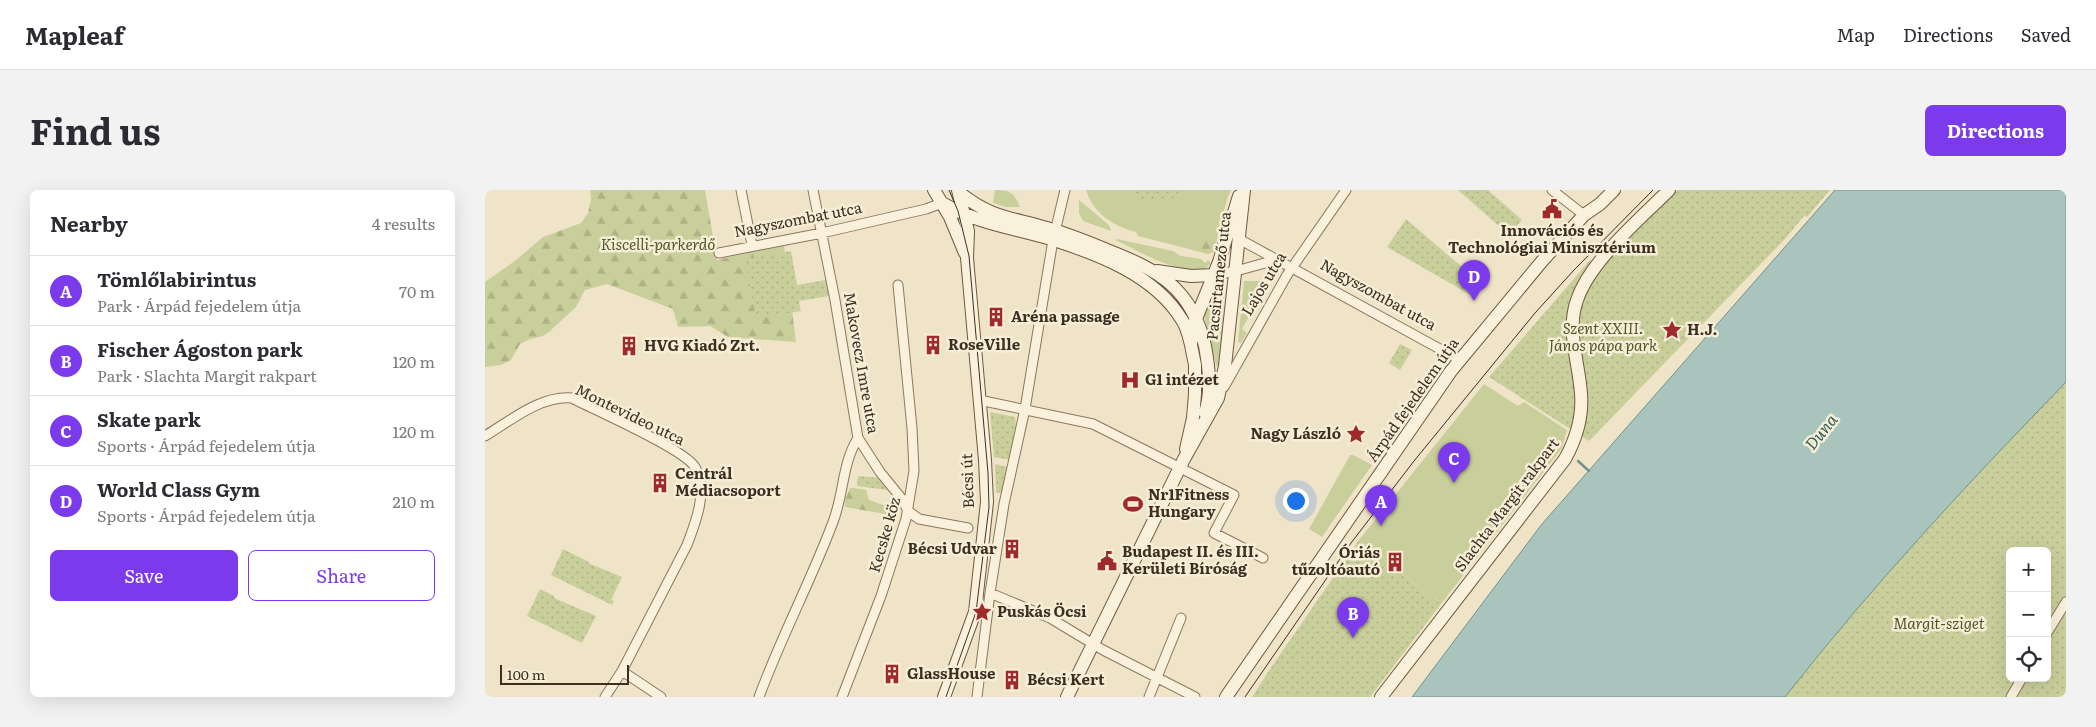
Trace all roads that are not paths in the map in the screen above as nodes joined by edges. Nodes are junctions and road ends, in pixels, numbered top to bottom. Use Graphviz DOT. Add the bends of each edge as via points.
graph roads {
  1 [pos="741,190"];
  2 [pos="813,190"];
  3 [pos="934,190"];
  4 [pos="1065,190"];
  5 [pos="1243,190"];
  6 [pos="1346,190"];
  7 [pos="1552,190"];
  8 [pos="1614,190"];
  9 [pos="1669,190"];
  10 [pos="959,191"];
  11 [pos="942,203"];
  12 [pos="1584,215"];
  13 [pos="966,216"];
  14 [pos="981,221"];
  15 [pos="968,230"];
  16 [pos="822,233"];
  17 [pos="1054,235"];
  18 [pos="1239,238"];
  19 [pos="752,245"];
  20 [pos="719,253"];
  21 [pos="967,258"];
  22 [pos="1279,259"];
  23 [pos="1293,266"];
  24 [pos="1153,270"];
  25 [pos="1236,271"];
  26 [pos="1214,275"];
  27 [pos="898,285"];
  28 [pos="1208,288"];
  29 [pos="1196,316"];
  30 [pos="1191,345"];
  31 [pos="1461,360"];
  32 [pos="1225,366"];
  33 [pos="1218,398"];
  34 [pos="979,400"];
  35 [pos="1025,409"];
  36 [pos="1200,432"];
  37 [pos="485,436"];
  38 [pos="858,438"];
  39 [pos="1182,463"];
  40 [pos="908,511"];
  41 [pos="969,528"];
  42 [pos="1263,558"];
  43 [pos="990,593"];
  44 [pos="2066,602"];
  45 [pos="1181,618"];
  46 [pos="2051,626"];
  47 [pos="1093,644"];
  48 [pos="622,671"];
  49 [pos="1157,678"];
  50 [pos="2020,682"];
  51 [pos="605,697"];
  52 [pos="661,697"];
  53 [pos="759,697"];
  54 [pos="842,697"];
  55 [pos="944,697"];
  56 [pos="977,697"];
  57 [pos="1067,697"];
  58 [pos="1149,697"];
  59 [pos="1195,697"];
  60 [pos="1226,697"];
  61 [pos="1381,697"];
  62 [pos="2011,697"];
  1 -- 19 [label="street"];
  2 -- 16 [label="street, Makovecz Imre utca"];
  3 -- 11 [label="main road, Bécsi út"];
  4 -- 17 [label="street"];
  5 -- 18 [label="main road, Pacsirtamező utca"];
  5 -- 26 [label="main road, Pacsirtamező utca"];
  6 -- 23 [label="street, Lajos utca"];
  7 -- 12 [label="street"];
  8 -- 12 [label="main road, Árpád fejedelem útja"];
  9 -- 61 [label="main road, Slachta Margit rakpart" via="1602,258 1577,298 1573,350 1581,412 1573,444 1565,459"];
  10 -- 13 [label="main road, Bécsi út"];
  10 -- 17 [label="main road" via="973,204 991,213"];
  11 -- 13 [label="main road"];
  11 -- 16 [label="street, Nagyszombat utca"];
  11 -- 21 [label="main road, Bécsi út"];
  12 -- 31 [label="main road, Árpád fejedelem útja" via="1536,267"];
  13 -- 14 [label="main road"];
  13 -- 15 [label="main road, Bécsi út"];
  14 -- 15 [label="main road" via="971,224"];
  14 -- 17 [label="main road"];
  15 -- 21 [label="main road, Bécsi út"];
  16 -- 19 [label="street, Nagyszombat utca"];
  16 -- 38 [label="street, Makovecz Imre utca"];
  17 -- 24 [label="main road" via="1101,247"];
  17 -- 30 [label="main road" via="1125,268 1154,289 1183,321"];
  17 -- 35 [label="street"];
  18 -- 22 [label="street, Nagyszombat utca"];
  18 -- 25 [label="main road, Pacsirtamező utca"];
  19 -- 20 [label="street, Nagyszombat utca"];
  21 -- 34 [label="main road, Bécsi út"];
  22 -- 23 [label="street, Nagyszombat utca"];
  22 -- 25 [label="street"];
  23 -- 31 [label="street, Nagyszombat utca"];
  23 -- 33 [label="street, Lajos utca"];
  24 -- 26 [label="main road" via="1191,276"];
  24 -- 29 [label="main road" via="1175,287"];
  25 -- 26 [label="street"];
  25 -- 28 [label="street"];
  25 -- 32 [label="main road, Pacsirtamező utca"];
  26 -- 28 [label="main road, Pacsirtamező utca"];
  27 -- 40 [label="street, Kecske köz" via="914,462"];
  28 -- 29 [label="main road, Pacsirtamező utca"];
  29 -- 30 [label="main road, Pacsirtamező utca"];
  29 -- 36 [label="main road" via="1208,360 1209,380 1207,408"];
  30 -- 39 [label="main road, Lajos utca" via="1195,394"];
  31 -- 60 [label="main road, Árpád fejedelem útja"];
  32 -- 33 [label="main road, Lajos utca"];
  33 -- 36 [label="main road, Lajos utca"];
  34 -- 35 [label="street"];
  34 -- 55 [label="main road, Bécsi út" via="987,502 975,612"];
  35 -- 39 [label="street" via="1093,424"];
  35 -- 43 [label="street" via="1004,504"];
  36 -- 39 [label="main road, Lajos utca"];
  37 -- 48 [label="street, Montevideo utca" via="544,403 572,398 655,440 695,466 700,487 693,529 673,575"];
  38 -- 40 [label="street, Makovecz Imre utca" via="903,499"];
  38 -- 53 [label="street" via="848,455 833,524"];
  39 -- 42 [label="street" via="1234,495 1214,533"];
  39 -- 47 [label="main road, Lajos utca"];
  40 -- 41 [label="street" via="919,519"];
  40 -- 54 [label="street, Kecske köz" via="881,596"];
  43 -- 47 [label="street" via="1050,618"];
  43 -- 56 [label="street"];
  44 -- 46 [label="street"];
  45 -- 49 [label="street"];
  47 -- 49 [label="street"];
  47 -- 57 [label="main road, Lajos utca"];
  48 -- 51 [label="street, Montevideo utca"];
  48 -- 52 [label="street"];
  49 -- 58 [label="street"];
  49 -- 59 [label="street"];
  50 -- 62 [label="street"];
}
